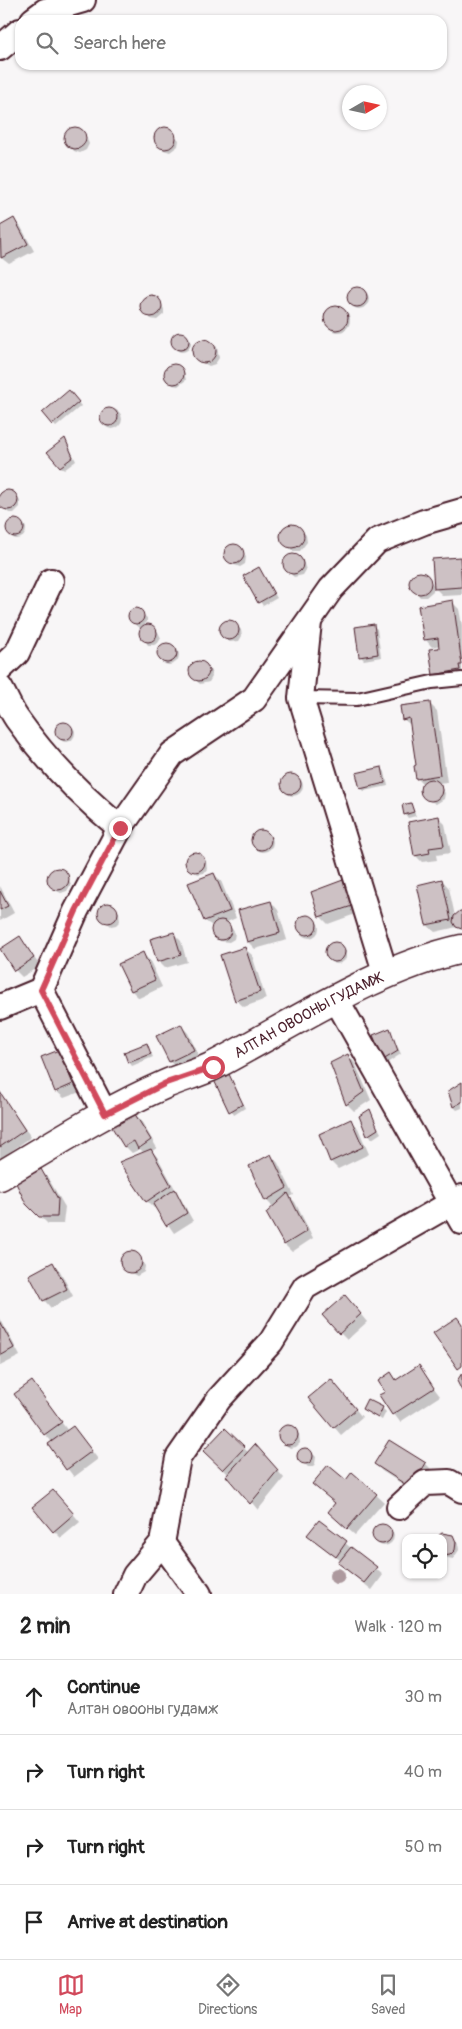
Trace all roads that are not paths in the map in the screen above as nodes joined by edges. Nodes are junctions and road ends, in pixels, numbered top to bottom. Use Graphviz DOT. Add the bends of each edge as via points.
graph roads {
  1 [pos="83,0"];
  2 [pos="40,15"];
  3 [pos="15,35"];
  4 [pos="0,48"];
  5 [pos="462,511"];
  6 [pos="51,581"];
  7 [pos="310,617"];
  8 [pos="0,669"];
  9 [pos="462,679"];
  10 [pos="0,688"];
  11 [pos="300,698"];
  12 [pos="120,828"];
  13 [pos="462,949"];
  14 [pos="386,975"];
  15 [pos="41,990"];
  16 [pos="336,1000"];
  17 [pos="0,1007"];
  18 [pos="105,1114"];
  19 [pos="0,1176"];
  20 [pos="459,1207"];
  21 [pos="462,1490"];
  22 [pos="399,1507"];
  23 [pos="162,1543"];
  24 [pos="126,1594"];
  25 [pos="199,1594"];
  1 -- 2 [label="street"];
  3 -- 4 [label="street"];
  5 -- 7 [label="street" via="377,541 331,589"];
  6 -- 8 [label="street" via="17,653"];
  7 -- 11 [label="street"];
  7 -- 12 [label="street" via="254,699 172,754"];
  9 -- 11 [label="lane" via="432,682 357,699"];
  10 -- 12 [label="street" via="16,718 66,778"];
  11 -- 14 [label="street"];
  12 -- 15 [label="street" via="76,911"];
  13 -- 14 [label="main road, АЛТАН ОВООНЫ ГУДАМЖ"];
  14 -- 16 [label="main road, АЛТАН ОВООНЫ ГУДАМЖ"];
  15 -- 17 [label="street"];
  15 -- 18 [label="street"];
  16 -- 18 [label="main road, АЛТАН ОВООНЫ ГУДАМЖ" via="213,1067 166,1083"];
  16 -- 20 [label="street"];
  18 -- 19 [label="main road, АЛТАН ОВООНЫ ГУДАМЖ"];
  20 -- 23 [label="street" via="305,1287 271,1342 219,1399 178,1458"];
  21 -- 22 [label="street" via="449,1482 425,1483"];
  23 -- 24 [label="street" via="135,1575"];
  23 -- 25 [label="street"];
}
